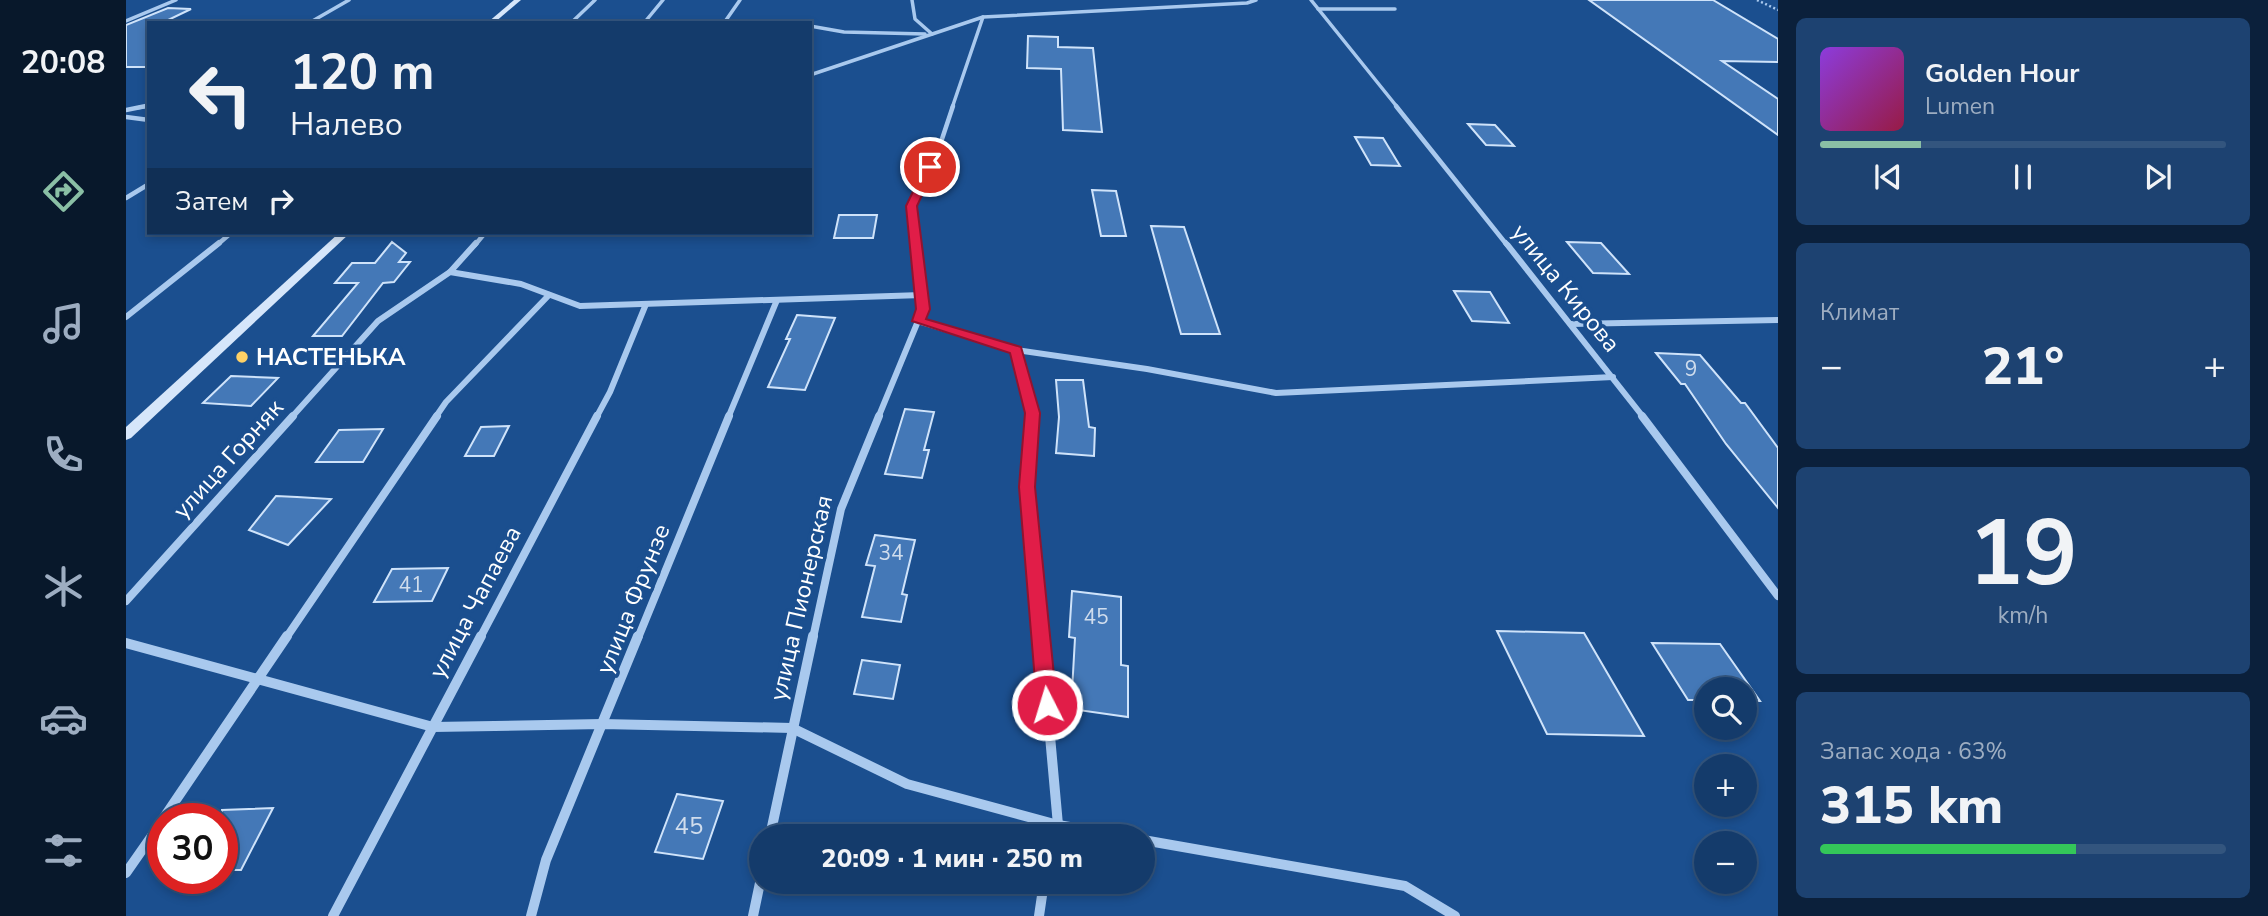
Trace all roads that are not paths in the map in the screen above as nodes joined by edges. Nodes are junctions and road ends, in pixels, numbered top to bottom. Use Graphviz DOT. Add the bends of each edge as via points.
graph roads {
  1 [pos="176,0"];
  2 [pos="349,0"];
  3 [pos="518,0"];
  4 [pos="595,0"];
  5 [pos="663,0"];
  6 [pos="740,0"];
  7 [pos="912,0"];
  8 [pos="1140,0"];
  9 [pos="1256,0"];
  10 [pos="1311,0"];
  11 [pos="1147,8"];
  12 [pos="1318,9"];
  13 [pos="1395,9"];
  14 [pos="983,17"];
  15 [pos="126,21"];
  16 [pos="312,21"];
  17 [pos="493,21"];
  18 [pos="573,21"];
  19 [pos="646,21"];
  20 [pos="725,21"];
  21 [pos="812,26"];
  22 [pos="932,34"];
  23 [pos="812,74"];
  24 [pos="147,106"];
  25 [pos="126,110"];
  26 [pos="126,117"];
  27 [pos="147,120"];
  28 [pos="147,185"];
  29 [pos="126,198"];
  30 [pos="228,235"];
  31 [pos="343,235"];
  32 [pos="483,235"];
  33 [pos="450,272"];
  34 [pos="549,295"];
  35 [pos="922,295"];
  36 [pos="777,300"];
  37 [pos="646,304"];
  38 [pos="126,317"];
  39 [pos="1778,320"];
  40 [pos="918,321"];
  41 [pos="1570,324"];
  42 [pos="1016,350"];
  43 [pos="1613,377"];
  44 [pos="126,435"];
  45 [pos="1778,597"];
  46 [pos="126,601"];
  47 [pos="126,643"];
  48 [pos="260,680"];
  49 [pos="602,724"];
  50 [pos="433,727"];
  51 [pos="792,728"];
  52 [pos="175,803"];
  53 [pos="772,824"];
  54 [pos="1054,824"];
  55 [pos="1058,824"];
  56 [pos="1155,842"];
  57 [pos="147,843"];
  58 [pos="126,873"];
  59 [pos="758,894"];
  60 [pos="1042,894"];
  61 [pos="333,916"];
  62 [pos="531,916"];
  63 [pos="753,916"];
  64 [pos="1039,916"];
  65 [pos="1455,916"];
  1 -- 15 [label="street"];
  2 -- 16 [label="street"];
  3 -- 17 [label="street"];
  4 -- 18 [label="street"];
  5 -- 19 [label="street"];
  6 -- 20 [label="street"];
  7 -- 22 [label="street" via="915,19"];
  8 -- 11 [label="street"];
  9 -- 11 [label="street"];
  10 -- 12 [label="street, улица Кирова"];
  11 -- 14 [label="street"];
  12 -- 13 [label="street"];
  12 -- 41 [label="street, улица Кирова"];
  14 -- 22 [label="street"];
  14 -- 35 [label="street, улица Пионерская" via="939,148 912,206"];
  21 -- 22 [label="street"];
  22 -- 23 [label="street"];
  24 -- 25 [label="street"];
  26 -- 27 [label="street"];
  28 -- 29 [label="street"];
  30 -- 38 [label="street"];
  31 -- 44 [label="street"];
  32 -- 33 [label="street, улица Горняк"];
  33 -- 34 [label="street" via="521,284"];
  33 -- 46 [label="street, улица Горняк" via="378,321"];
  34 -- 37 [label="street" via="580,306"];
  34 -- 48 [label="street" via="446,402"];
  35 -- 36 [label="street"];
  35 -- 40 [label="street, улица Пионерская"];
  36 -- 37 [label="street"];
  36 -- 49 [label="street, улица Фрунзе"];
  37 -- 50 [label="street, улица Чапаева" via="610,392"];
  39 -- 41 [label="street"];
  40 -- 42 [label="street"];
  40 -- 51 [label="street, улица Пионерская" via="841,509"];
  41 -- 43 [label="street, улица Кирова"];
  42 -- 43 [label="street" via="1276,393"];
  42 -- 55 [label="street" via="1032,413 1027,487"];
  43 -- 45 [label="street, улица Кирова"];
  47 -- 48 [label="street"];
  48 -- 50 [label="street"];
  48 -- 52 [label="street"];
  49 -- 50 [label="street"];
  49 -- 51 [label="street"];
  49 -- 62 [label="street, улица Фрунзе" via="546,860"];
  50 -- 61 [label="street, улица Чапаева"];
  51 -- 53 [label="street, улица Пионерская"];
  51 -- 54 [label="street" via="907,784"];
  56 -- 65 [label="street" via="1405,886"];
  57 -- 58 [label="street"];
  59 -- 63 [label="street"];
  60 -- 64 [label="street"];
}
